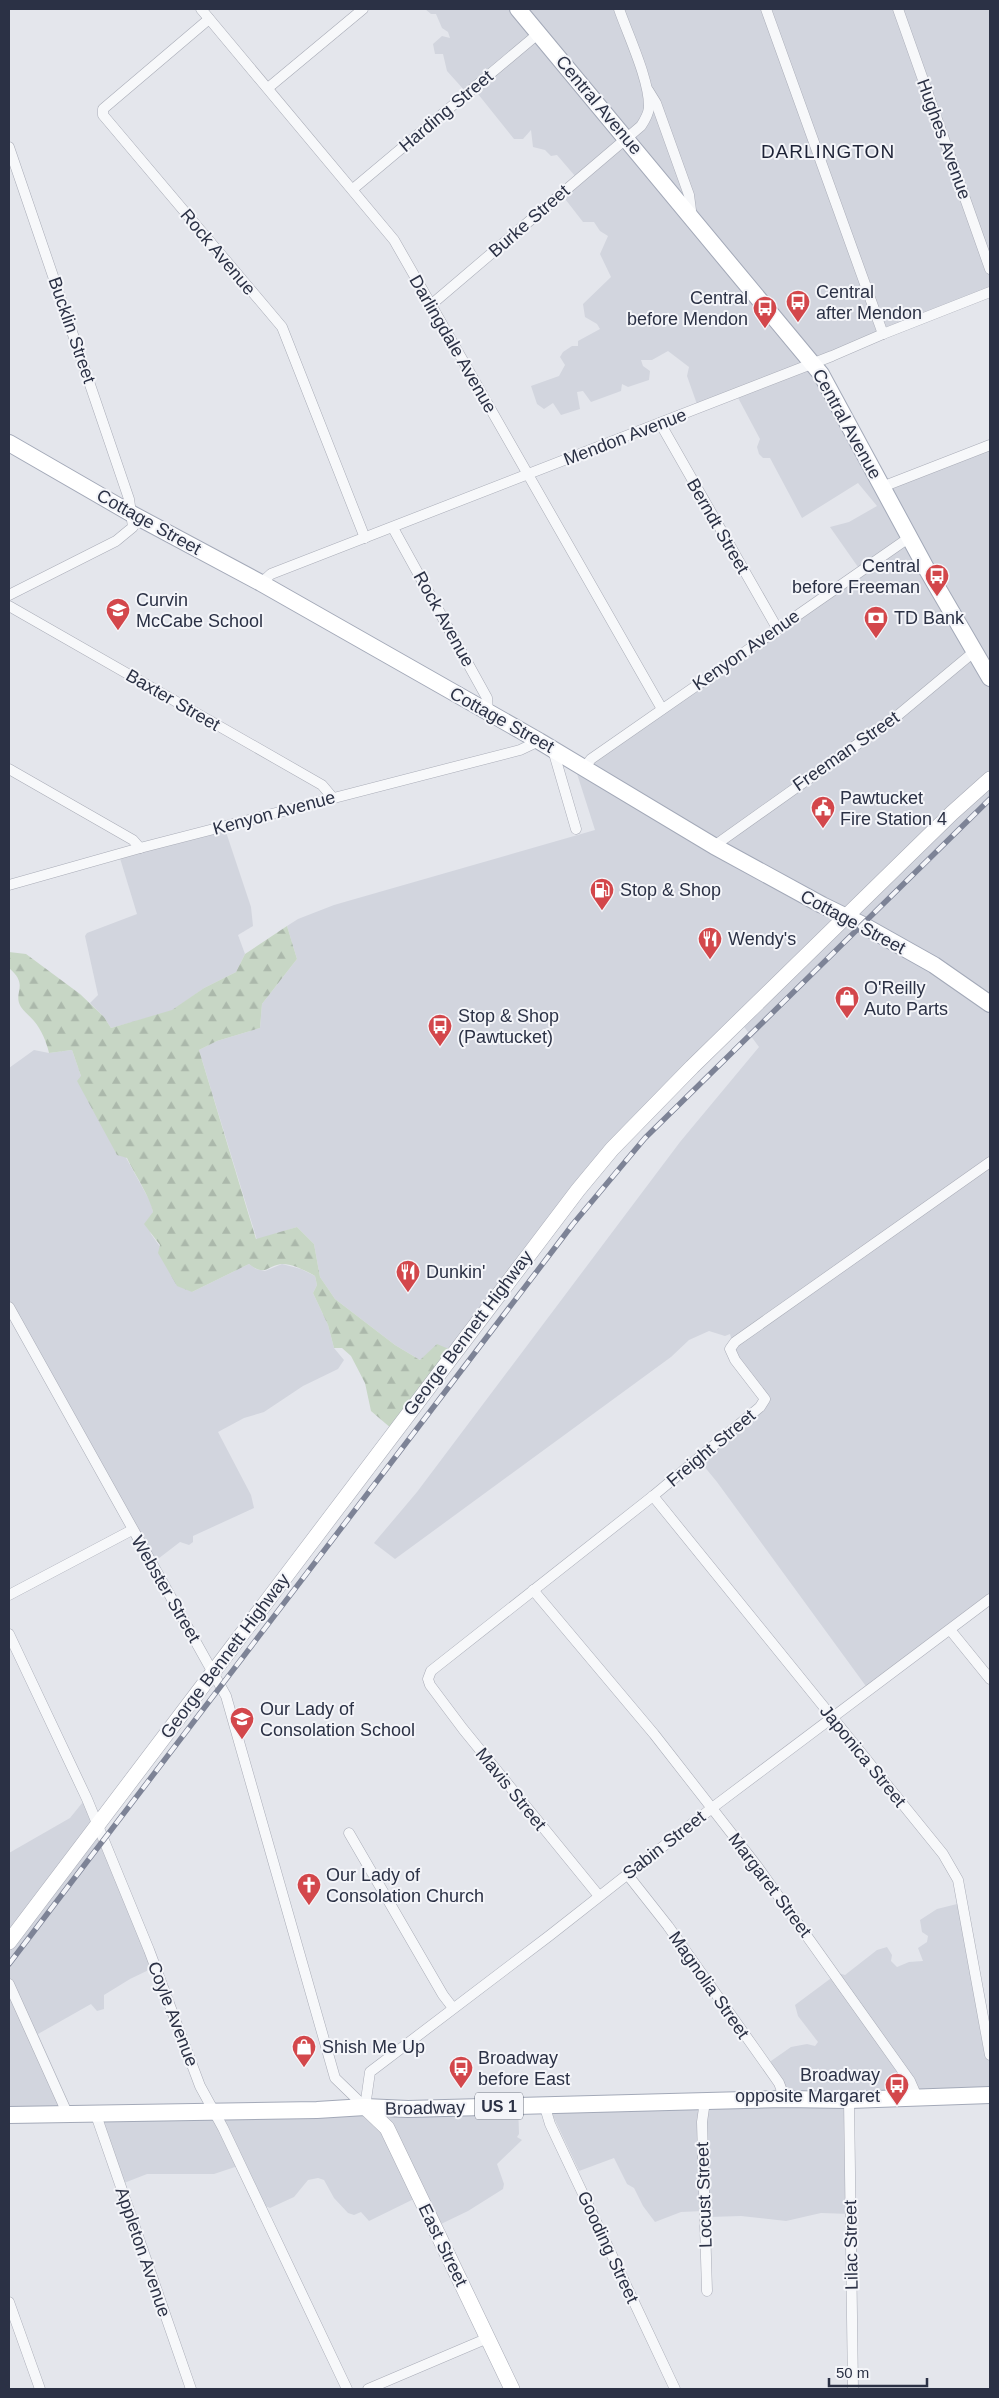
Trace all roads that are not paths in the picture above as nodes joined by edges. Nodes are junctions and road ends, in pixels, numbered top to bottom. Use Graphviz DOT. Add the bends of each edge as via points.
graph roads {
  1 [pos="201,9"];
  2 [pos="363,9"];
  3 [pos="518,9"];
  4 [pos="619,9"];
  5 [pos="766,9"];
  6 [pos="898,9"];
  7 [pos="209,19"];
  8 [pos="539,33"];
  9 [pos="268,88"];
  10 [pos="646,88"];
  11 [pos="627,137"];
  12 [pos="9,147"];
  13 [pos="353,189"];
  14 [pos="692,218"];
  15 [pos="990,269"];
  16 [pos="990,292"];
  17 [pos="432,304"];
  18 [pos="883,334"];
  19 [pos="813,363"];
  20 [pos="660,423"];
  21 [pos="9,443"];
  22 [pos="990,445"];
  23 [pos="527,475"];
  24 [pos="882,487"];
  25 [pos="132,514"];
  26 [pos="393,528"];
  27 [pos="910,537"];
  28 [pos="365,538"];
  29 [pos="261,583"];
  30 [pos="9,594"];
  31 [pos="9,606"];
  32 [pos="777,628"];
  33 [pos="975,651"];
  34 [pos="990,678"];
  35 [pos="662,709"];
  36 [pos="488,713"];
  37 [pos="546,745"];
  38 [pos="585,767"];
  39 [pos="9,769"];
  40 [pos="990,779"];
  41 [pos="333,798"];
  42 [pos="576,828"];
  43 [pos="714,846"];
  44 [pos="140,848"];
  45 [pos="9,885"];
  46 [pos="846,916"];
  47 [pos="990,1004"];
  48 [pos="990,1162"];
  49 [pos="9,1307"];
  50 [pos="653,1496"];
  51 [pos="132,1530"];
  52 [pos="533,1590"];
  53 [pos="9,1595"];
  54 [pos="990,1600"];
  55 [pos="951,1631"];
  56 [pos="9,1634"];
  57 [pos="213,1672"];
  58 [pos="428,1679"];
  59 [pos="990,1679"];
  60 [pos="831,1717"];
  61 [pos="712,1808"];
  62 [pos="99,1825"];
  63 [pos="349,1833"];
  64 [pos="627,1874"];
  65 [pos="599,1896"];
  66 [pos="9,1942"];
  67 [pos="9,1984"];
  68 [pos="453,2008"];
  69 [pos="990,2055"];
  70 [pos="990,2095"];
  71 [pos="917,2097"];
  72 [pos="785,2099"];
  73 [pos="705,2100"];
  74 [pos="849,2100"];
  75 [pos="544,2104"];
  76 [pos="364,2107"];
  77 [pos="216,2112"];
  78 [pos="68,2114"];
  79 [pos="9,2115"];
  80 [pos="96,2115"];
  81 [pos="706,2290"];
  82 [pos="9,2302"];
  83 [pos="488,2338"];
  84 [pos="375,2388"];
  85 [pos="40,2389"];
  86 [pos="191,2389"];
  87 [pos="346,2389"];
  88 [pos="512,2389"];
  89 [pos="675,2389"];
  90 [pos="853,2389"];
  1 -- 7 [label="street, Darlingdale Avenue"];
  2 -- 9 [label="street"];
  3 -- 8 [label="main road, Central Avenue"];
  4 -- 10 [label="street"];
  5 -- 18 [label="street"];
  6 -- 15 [label="street, Hughes Avenue"];
  7 -- 9 [label="street, Darlingdale Avenue"];
  7 -- 28 [label="street, Rock Avenue" via="103,109 103,115 282,327"];
  8 -- 11 [label="main road, Central Avenue"];
  8 -- 13 [label="street, Harding Street"];
  9 -- 13 [label="street, Darlingdale Avenue"];
  10 -- 11 [label="street, Burke Street" via="649,108 646,118"];
  10 -- 14 [label="street" via="656,103 689,195"];
  11 -- 14 [label="main road, Central Avenue"];
  11 -- 17 [label="street, Burke Street"];
  12 -- 25 [label="street, Bucklin Street" via="69,318"];
  13 -- 17 [label="street, Darlingdale Avenue" via="394,240"];
  14 -- 19 [label="main road, Central Avenue"];
  16 -- 18 [label="street, Mendon Avenue"];
  17 -- 23 [label="street, Darlingdale Avenue"];
  18 -- 19 [label="street, Mendon Avenue"];
  19 -- 20 [label="street, Mendon Avenue"];
  19 -- 24 [label="main road, Central Avenue"];
  20 -- 23 [label="street, Mendon Avenue"];
  20 -- 32 [label="street, Berndt Street"];
  21 -- 25 [label="main road, Cottage Street"];
  22 -- 24 [label="street"];
  23 -- 26 [label="street, Mendon Avenue"];
  23 -- 35 [label="street, Darlingdale Avenue"];
  24 -- 27 [label="main road, Central Avenue"];
  25 -- 29 [label="main road, Cottage Street"];
  25 -- 30 [label="street" via="133,527 116,541"];
  26 -- 28 [label="street, Mendon Avenue"];
  26 -- 36 [label="street, Rock Avenue" via="487,698"];
  27 -- 32 [label="street, Kenyon Avenue"];
  27 -- 33 [label="main road, Central Avenue"];
  28 -- 29 [label="street, Mendon Avenue" via="271,574"];
  29 -- 36 [label="main road, Cottage Street"];
  31 -- 41 [label="street, Baxter Street" via="322,785"];
  32 -- 35 [label="street, Kenyon Avenue"];
  33 -- 34 [label="main road, Central Avenue"];
  33 -- 43 [label="street, Freeman Street" via="897,716"];
  35 -- 38 [label="street, Kenyon Avenue" via="591,759"];
  36 -- 37 [label="main road, Cottage Street"];
  37 -- 38 [label="main road, Cottage Street"];
  37 -- 41 [label="street, Kenyon Avenue"];
  37 -- 42 [label="street"];
  38 -- 43 [label="main road, Cottage Street"];
  39 -- 44 [label="street" via="133,840"];
  40 -- 46 [label="main road, George Bennett Highway"];
  41 -- 44 [label="street, Kenyon Avenue"];
  43 -- 46 [label="main road, Cottage Street"];
  44 -- 45 [label="street, Kenyon Avenue"];
  46 -- 47 [label="main road, Cottage Street" via="934,965"];
  46 -- 57 [label="main road, George Bennett Highway" via="641,1120 578,1190"];
  48 -- 50 [label="street, Freight Street" via="735,1342 730,1349 734,1360 765,1399 760,1407"];
  49 -- 51 [label="street, Webster Street"];
  50 -- 52 [label="street, Freight Street"];
  50 -- 60 [label="street, Japonica Street"];
  51 -- 53 [label="street"];
  51 -- 57 [label="street, Webster Street"];
  52 -- 58 [label="street, Freight Street" via="431,1671"];
  52 -- 61 [label="street, Margaret Street"];
  54 -- 55 [label="street, Sabin Street"];
  55 -- 59 [label="street"];
  55 -- 60 [label="street, Sabin Street"];
  56 -- 62 [label="street, Coyle Avenue"];
  57 -- 62 [label="main road, George Bennett Highway"];
  57 -- 76 [label="street, Webster Street" via="226,1696 335,2078"];
  58 -- 65 [label="street, Mavis Street" via="463,1729"];
  60 -- 61 [label="street, Sabin Street"];
  60 -- 69 [label="street, Japonica Street" via="943,1854 958,1880"];
  61 -- 64 [label="street, Sabin Street"];
  61 -- 71 [label="street, Margaret Street" via="826,1961 912,2083"];
  62 -- 66 [label="main road, George Bennett Highway"];
  62 -- 77 [label="street, Coyle Avenue" via="200,2086"];
  63 -- 68 [label="street"];
  64 -- 65 [label="street, Sabin Street"];
  64 -- 72 [label="street, Magnolia Street" via="668,1926 779,2083"];
  65 -- 68 [label="street, Sabin Street"];
  67 -- 78 [label="street"];
  68 -- 76 [label="street, Sabin Street" via="370,2072"];
  70 -- 71 [label="main road, Broadway / US 1"];
  71 -- 74 [label="main road, Broadway / US 1"];
  72 -- 73 [label="main road, Broadway / US 1"];
  72 -- 74 [label="main road, Broadway / US 1"];
  73 -- 75 [label="main road, Broadway / US 1"];
  73 -- 81 [label="street, Locust Street" via="702,2122"];
  74 -- 90 [label="street, Lilac Street"];
  75 -- 76 [label="main road, Broadway / US 1" via="408,2110"];
  75 -- 89 [label="street, Gooding Street" via="550,2124"];
  76 -- 77 [label="main road, Broadway / US 1"];
  76 -- 83 [label="main road, East Street" via="387,2128"];
  77 -- 80 [label="main road, Broadway / US 1"];
  77 -- 87 [label="street, Coyle Avenue"];
  78 -- 79 [label="main road, Broadway / US 1"];
  78 -- 80 [label="main road, Broadway / US 1"];
  80 -- 86 [label="street, Appleton Avenue"];
  82 -- 85 [label="street"];
  83 -- 84 [label="street"];
  83 -- 88 [label="main road, East Street"];
}
